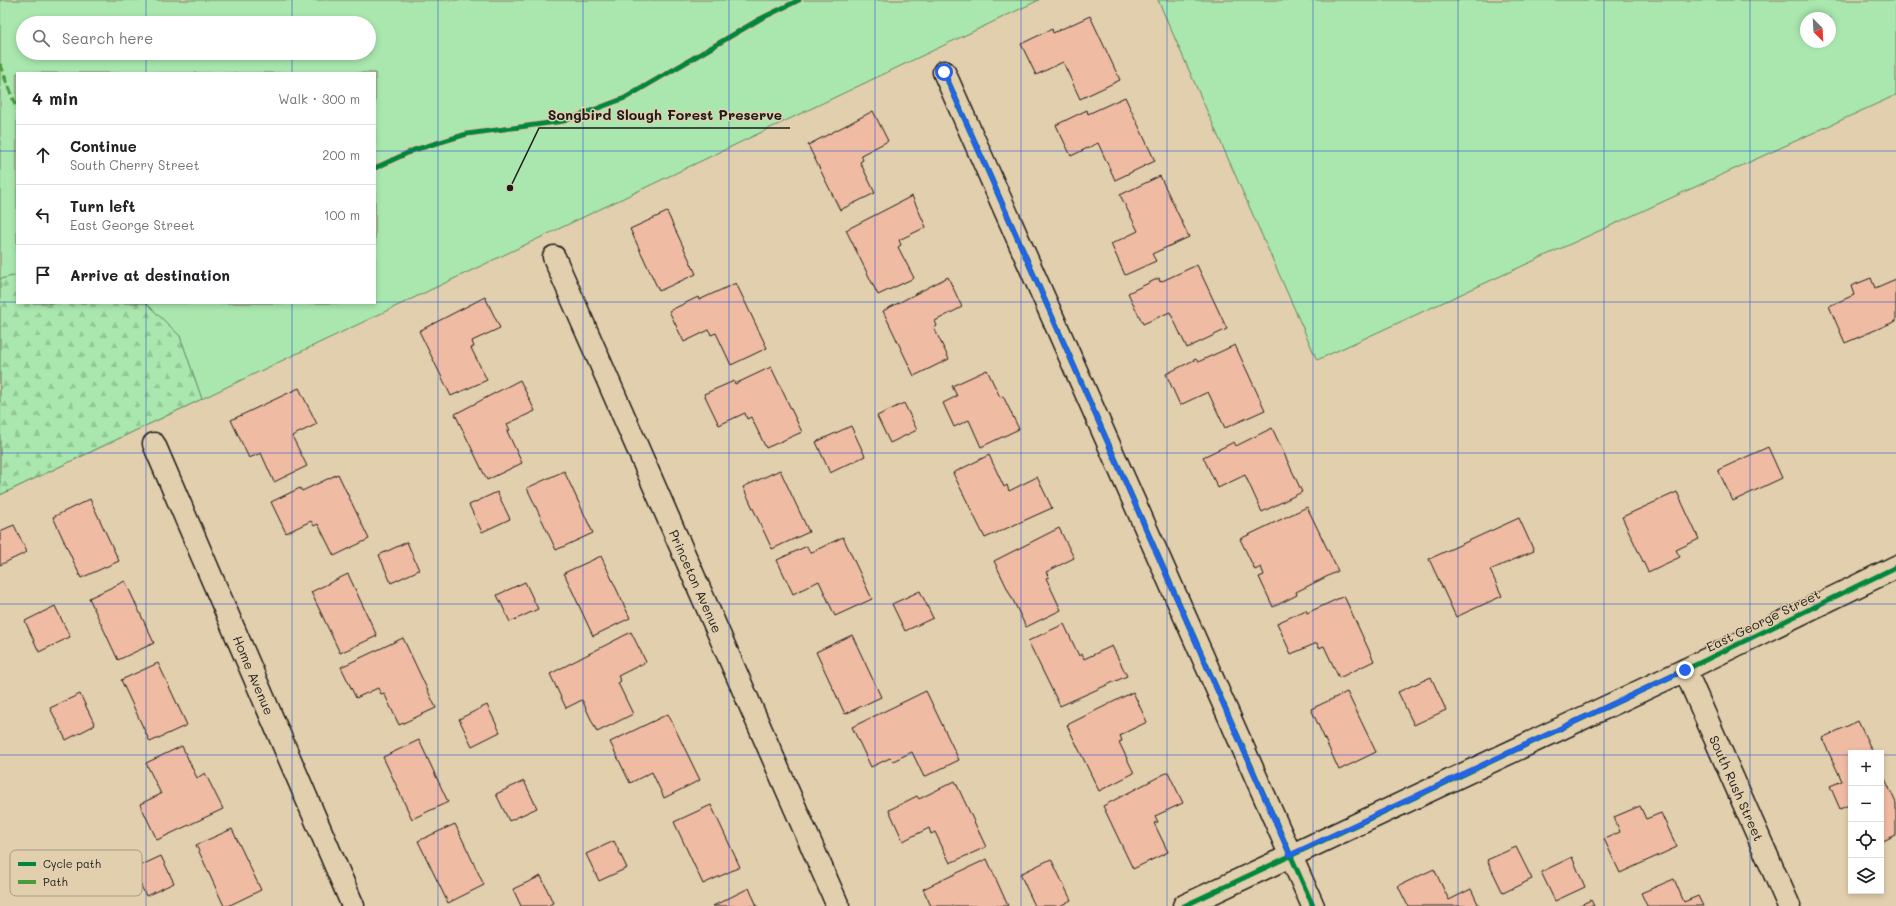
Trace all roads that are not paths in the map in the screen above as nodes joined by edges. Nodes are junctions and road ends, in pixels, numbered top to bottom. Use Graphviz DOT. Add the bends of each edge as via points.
graph roads {
  1 [pos="944,72"];
  2 [pos="554,257"];
  3 [pos="154,444"];
  4 [pos="1896,567"];
  5 [pos="1685,670"];
  6 [pos="1290,855"];
  7 [pos="353,906"];
  8 [pos="838,906"];
  9 [pos="1184,906"];
  10 [pos="1313,906"];
  11 [pos="1789,906"];
  1 -- 6 [label="street"];
  2 -- 8 [label="street, Princeton Avenue"];
  3 -- 7 [label="street, Home Avenue"];
  4 -- 5 [label="street, East George Street"];
  5 -- 6 [label="street, East George Street"];
  5 -- 11 [label="street, South Rush Street"];
  6 -- 9 [label="street, East George Street"];
  6 -- 10 [label="street"];
}
